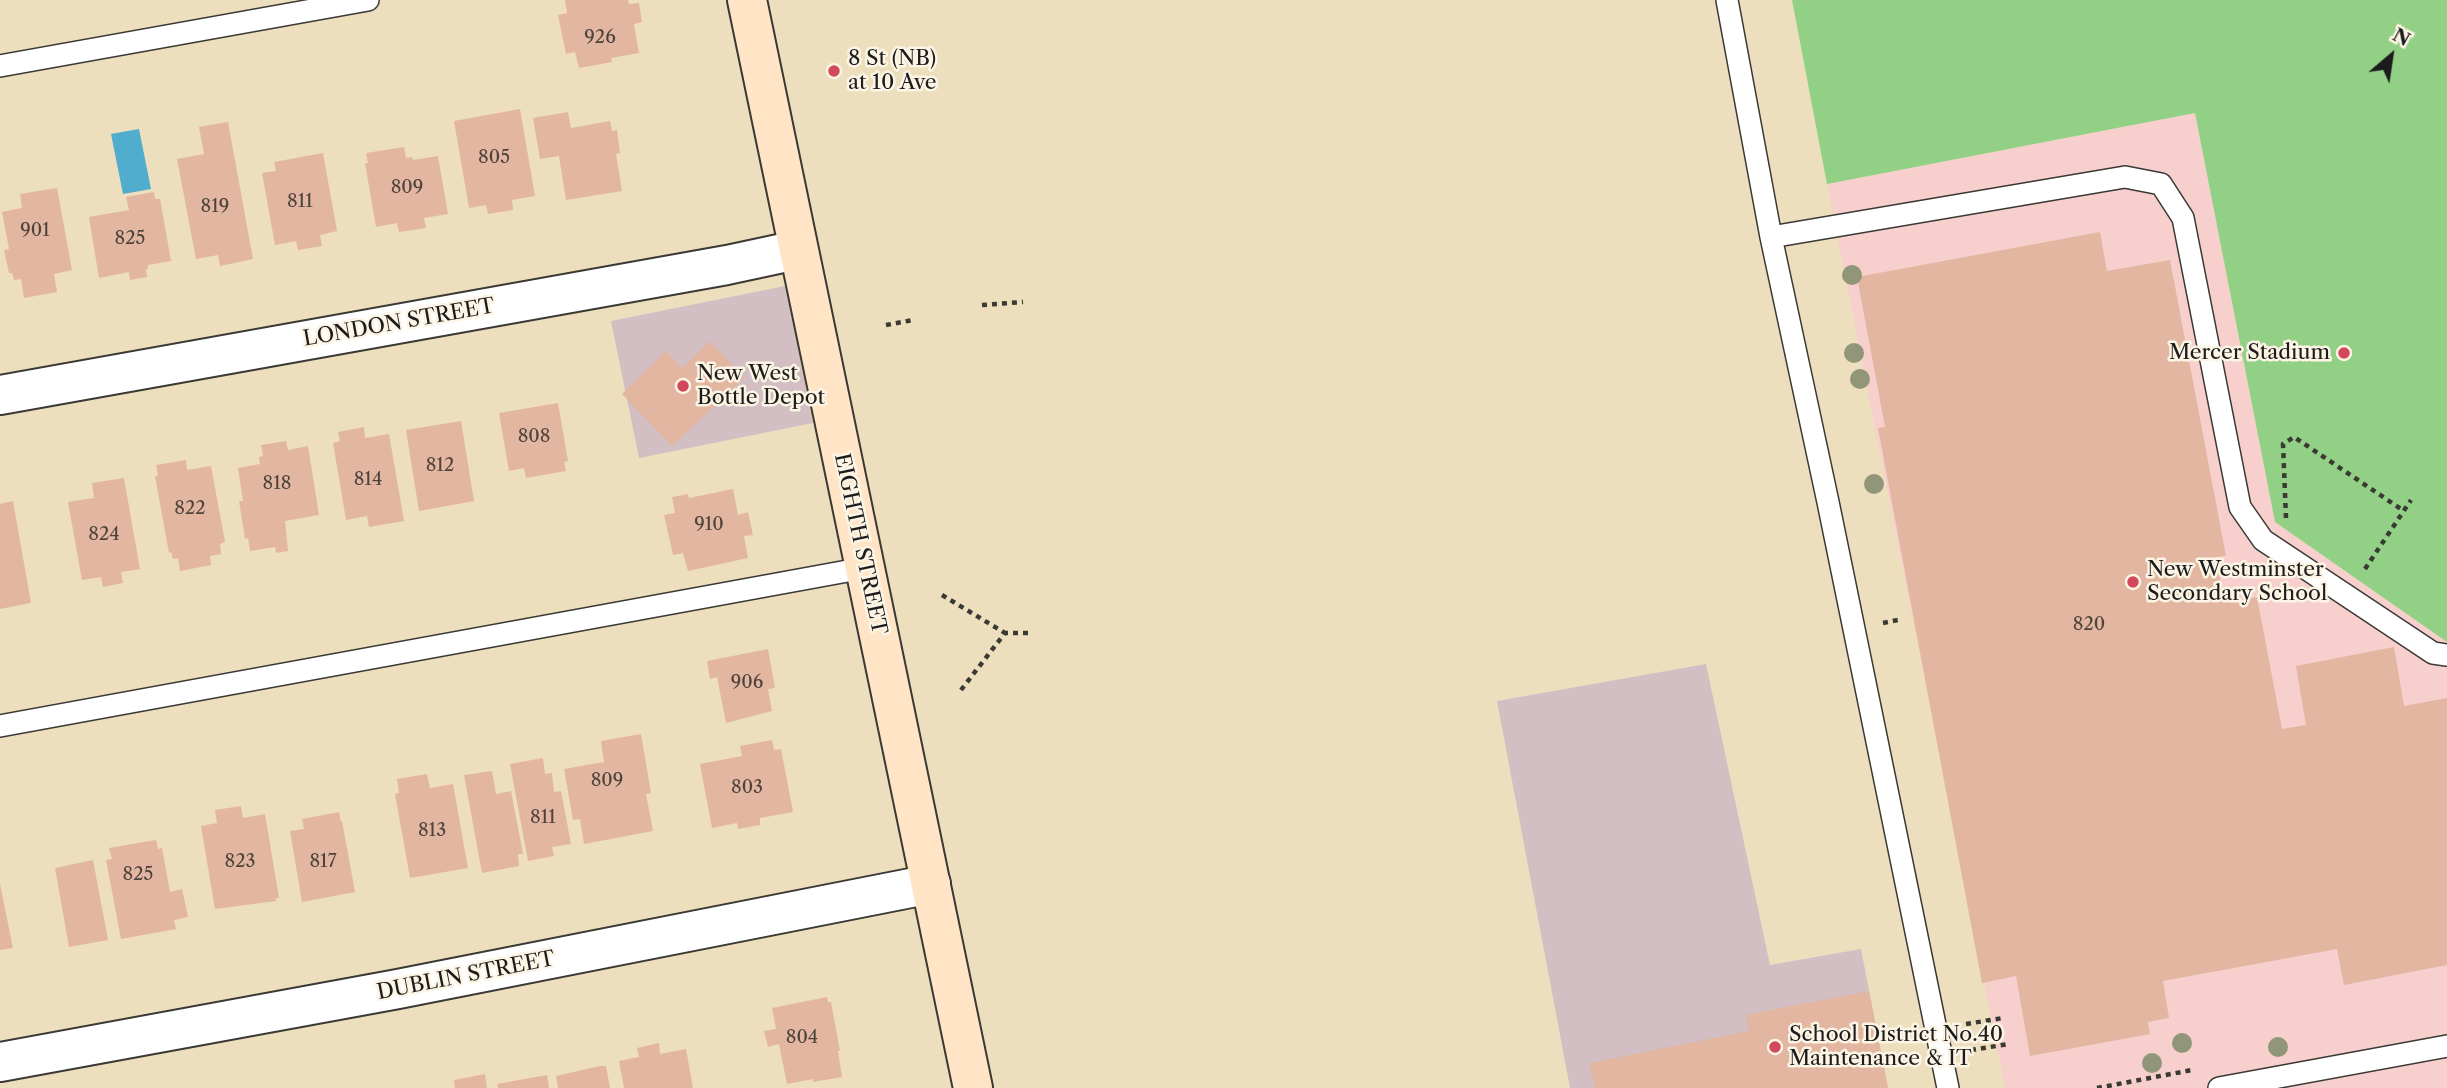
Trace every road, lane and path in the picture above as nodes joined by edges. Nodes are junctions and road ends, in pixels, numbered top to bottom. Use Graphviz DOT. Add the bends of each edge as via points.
graph roads {
  1 [pos="368,0"];
  2 [pos="747,0"];
  3 [pos="1727,0"];
  4 [pos="0,66"];
  5 [pos="1771,237"];
  6 [pos="797,250"];
  7 [pos="1023,302"];
  8 [pos="982,306"];
  9 [pos="913,320"];
  10 [pos="886,325"];
  11 [pos="0,395"];
  12 [pos="2411,500"];
  13 [pos="2404,511"];
  14 [pos="2286,522"];
  15 [pos="864,568"];
  16 [pos="2366,568"];
  17 [pos="942,595"];
  18 [pos="1898,620"];
  19 [pos="1883,623"];
  20 [pos="1005,633"];
  21 [pos="1033,633"];
  22 [pos="2447,655"];
  23 [pos="961,690"];
  24 [pos="0,726"];
  25 [pos="931,884"];
  26 [pos="2003,1017"];
  27 [pos="1958,1026"];
  28 [pos="2009,1044"];
  29 [pos="2447,1046"];
  30 [pos="1963,1052"];
  31 [pos="0,1062"];
  32 [pos="973,1088"];
  33 [pos="1948,1088"];
  34 [pos="2219,1088"];
  1 -- 4 [label="lane"];
  2 -- 6 [label="street, EIGHTH STREET"];
  3 -- 5 [label="lane"];
  5 -- 22 [label="lane" via="2124,177 2161,184 2183,218 2240,507 2263,540 2433,653"];
  5 -- 33 [label="lane"];
  6 -- 11 [label="street, LONDON STREET"];
  6 -- 15 [label="street, EIGHTH STREET"];
  7 -- 8 [label="path"];
  9 -- 10 [label="path"];
  12 -- 13 [label="path"];
  13 -- 14 [label="path" via="2294,437 2283,444"];
  13 -- 16 [label="path"];
  15 -- 24 [label="lane"];
  15 -- 25 [label="street, EIGHTH STREET"];
  17 -- 20 [label="path"];
  18 -- 19 [label="path"];
  20 -- 21 [label="path"];
  20 -- 23 [label="path"];
  25 -- 31 [label="street, DUBLIN STREET" via="411,987"];
  25 -- 32 [label="street, EIGHTH STREET"];
  26 -- 27 [label="path"];
  28 -- 30 [label="path"];
  29 -- 34 [label="lane"];
}
